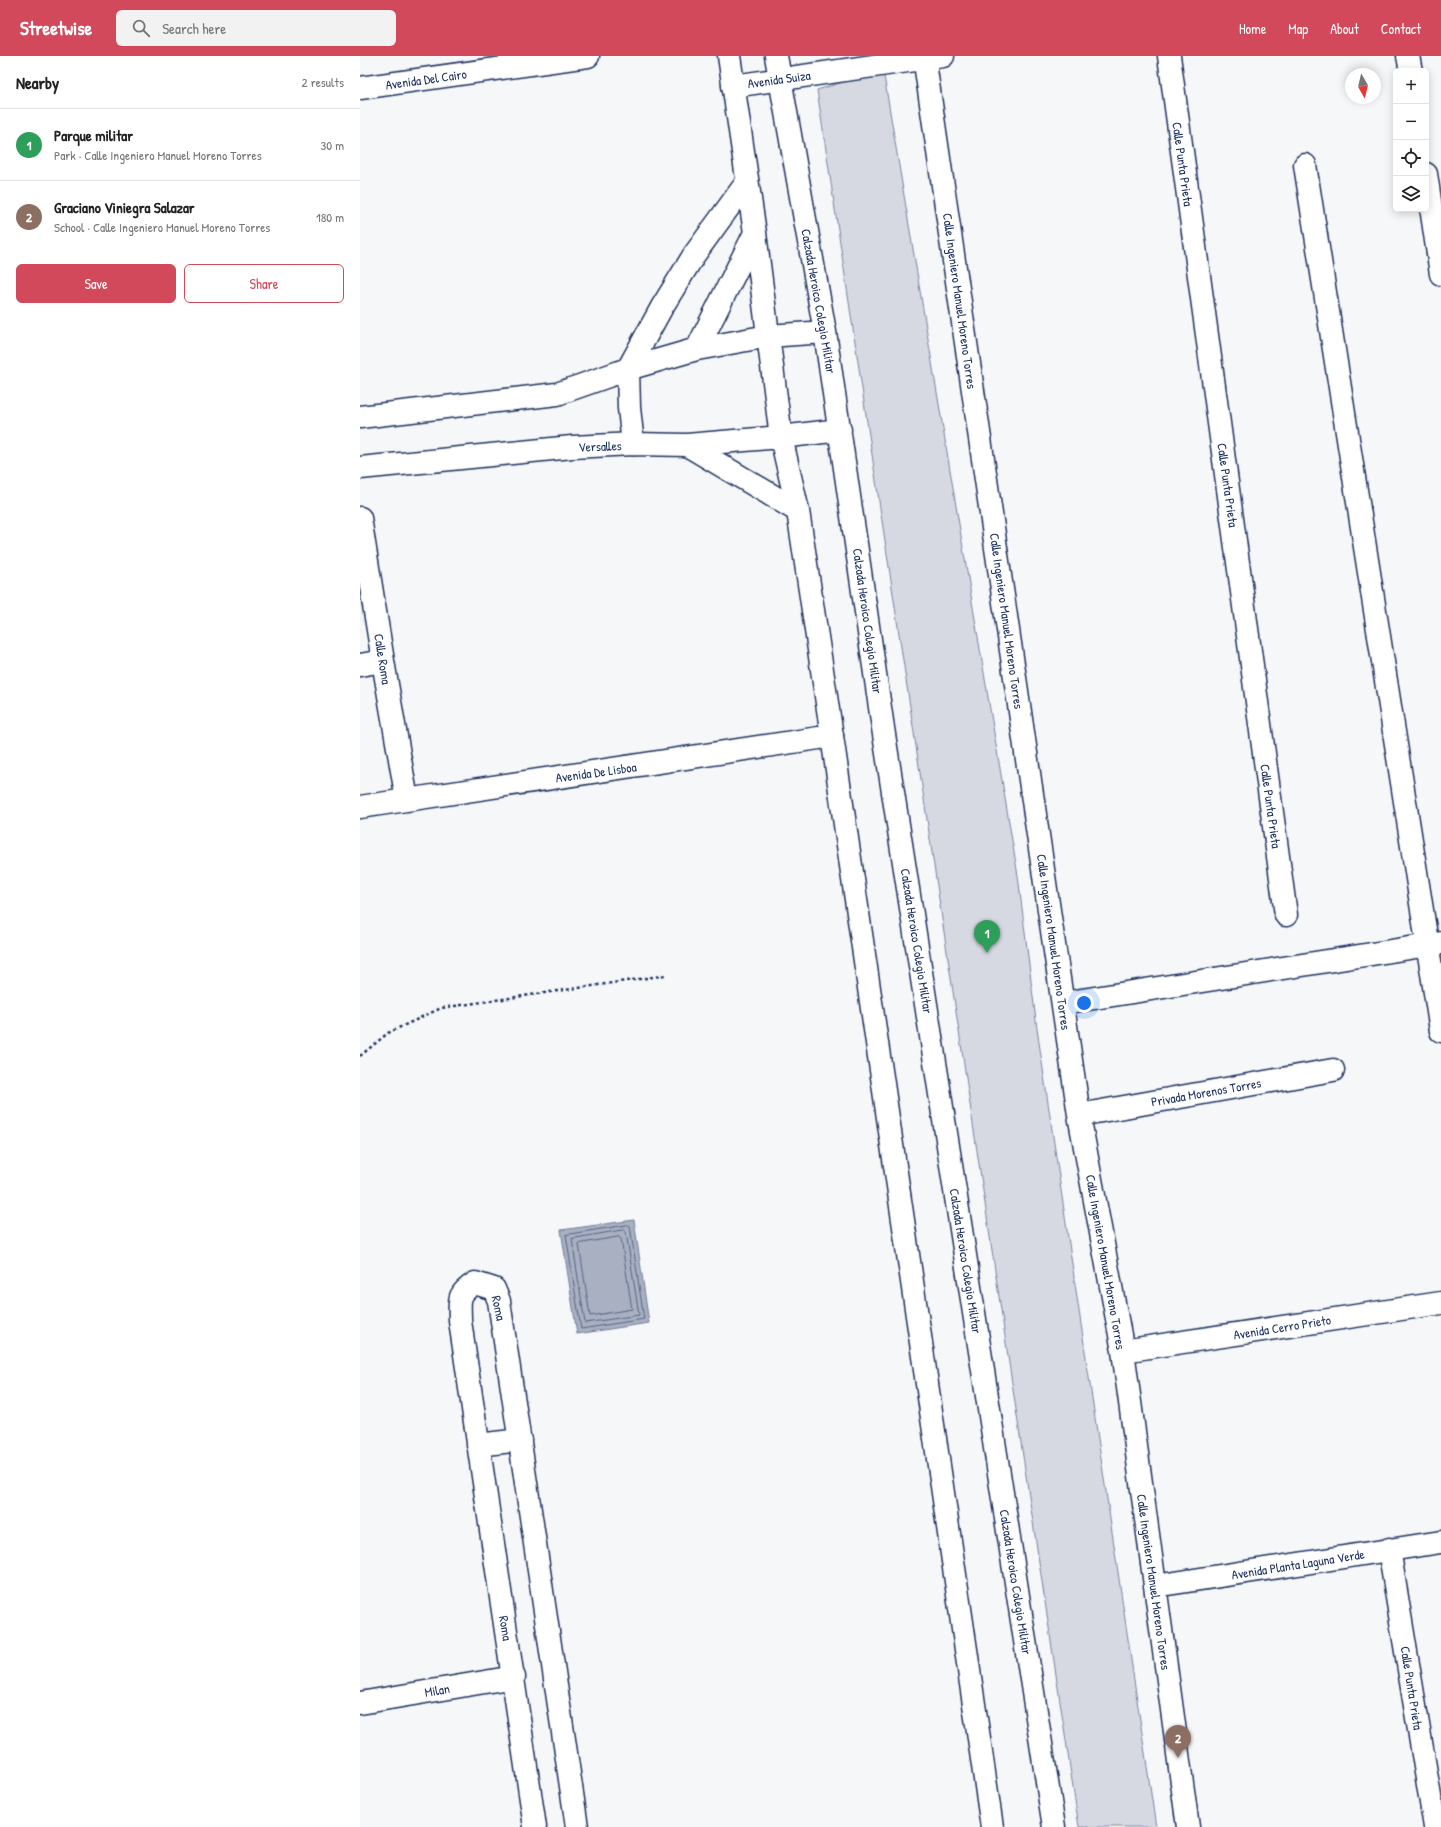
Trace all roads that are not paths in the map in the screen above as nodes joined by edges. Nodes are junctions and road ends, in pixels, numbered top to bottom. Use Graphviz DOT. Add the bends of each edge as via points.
graph roads {
  1 [pos="588,56"];
  2 [pos="729,56"];
  3 [pos="776,56"];
  4 [pos="1168,56"];
  5 [pos="1408,56"];
  6 [pos="930,57"];
  7 [pos="1410,68"];
  8 [pos="780,78"];
  9 [pos="733,86"];
  10 [pos="360,88"];
  11 [pos="1305,165"];
  12 [pos="1426,176"];
  13 [pos="747,182"];
  14 [pos="755,234"];
  15 [pos="1441,274"];
  16 [pos="825,332"];
  17 [pos="768,336"];
  18 [pos="697,349"];
  19 [pos="628,369"];
  20 [pos="360,417"];
  21 [pos="840,430"];
  22 [pos="781,437"];
  23 [pos="633,444"];
  24 [pos="687,445"];
  25 [pos="360,468"];
  26 [pos="798,511"];
  27 [pos="360,518"];
  28 [pos="383,661"];
  29 [pos="360,664"];
  30 [pos="832,736"];
  31 [pos="407,800"];
  32 [pos="360,807"];
  33 [pos="1286,915"];
  34 [pos="1434,944"];
  35 [pos="1063,1003"];
  36 [pos="1441,1031"];
  37 [pos="1333,1070"];
  38 [pos="1079,1115"];
  39 [pos="1441,1303"];
  40 [pos="1123,1351"];
  41 [pos="520,1440"];
  42 [pos="478,1445"];
  43 [pos="1441,1542"];
  44 [pos="1389,1549"];
  45 [pos="1155,1586"];
  46 [pos="514,1677"];
  47 [pos="360,1703"];
  48 [pos="535,1827"];
  49 [pos="577,1827"];
  50 [pos="992,1827"];
  51 [pos="1054,1827"];
  52 [pos="1188,1827"];
  53 [pos="1435,1827"];
  1 -- 10 [label="street, Avenida Del Cairo"];
  2 -- 9 [label="street"];
  3 -- 8 [label="street, Calzada Heroico Colegio Militar"];
  4 -- 33 [label="street, Calle Punta Prieta"];
  5 -- 7 [label="street"];
  6 -- 8 [label="street, Avenida Suiza"];
  6 -- 35 [label="street, Calle Ingeniero Manuel Moreno Torres"];
  8 -- 9 [label="street, Avenida Suiza"];
  8 -- 16 [label="street, Calzada Heroico Colegio Militar"];
  9 -- 13 [label="street"];
  11 -- 34 [label="street"];
  12 -- 15 [label="street"];
  13 -- 14 [label="street"];
  13 -- 19 [label="street" via="694,255"];
  14 -- 17 [label="street"];
  14 -- 18 [label="street"];
  16 -- 17 [label="street"];
  16 -- 21 [label="street, Calzada Heroico Colegio Militar"];
  17 -- 18 [label="street"];
  17 -- 22 [label="street"];
  18 -- 19 [label="street"];
  19 -- 20 [label="street" via="557,394"];
  19 -- 23 [label="street"];
  21 -- 22 [label="street, Versalles"];
  21 -- 51 [label="street, Calzada Heroico Colegio Militar" via="883,728"];
  22 -- 24 [label="street, Versalles"];
  22 -- 26 [label="street"];
  23 -- 24 [label="street, Versalles"];
  23 -- 25 [label="street, Versalles" via="572,447"];
  24 -- 26 [label="street"];
  26 -- 30 [label="street"];
  27 -- 28 [label="street, Calle Roma"];
  28 -- 29 [label="street"];
  28 -- 31 [label="street, Calle Roma"];
  30 -- 31 [label="street, Avenida De Lisboa"];
  30 -- 50 [label="street"];
  31 -- 32 [label="street, Avenida De Lisboa"];
  34 -- 35 [label="street"];
  34 -- 36 [label="street"];
  35 -- 38 [label="street, Calle Ingeniero Manuel Moreno Torres"];
  37 -- 38 [label="street, Privada Morenos Torres"];
  38 -- 40 [label="street, Calle Ingeniero Manuel Moreno Torres"];
  39 -- 40 [label="street, Avenida Cerro Prieto"];
  40 -- 45 [label="street, Calle Ingeniero Manuel Moreno Torres"];
  41 -- 42 [label="street"];
  41 -- 42 [label="street, Roma" via="499,1301 494,1289 475,1283 460,1296 460,1321"];
  41 -- 49 [label="street, Roma"];
  42 -- 46 [label="street, Roma"];
  43 -- 44 [label="street, Avenida Planta Laguna Verde"];
  44 -- 45 [label="street, Avenida Planta Laguna Verde"];
  44 -- 53 [label="street, Calle Punta Prieta"];
  45 -- 52 [label="street, Calle Ingeniero Manuel Moreno Torres"];
  46 -- 47 [label="street, Milan"];
  46 -- 48 [label="street, Roma"];
}
